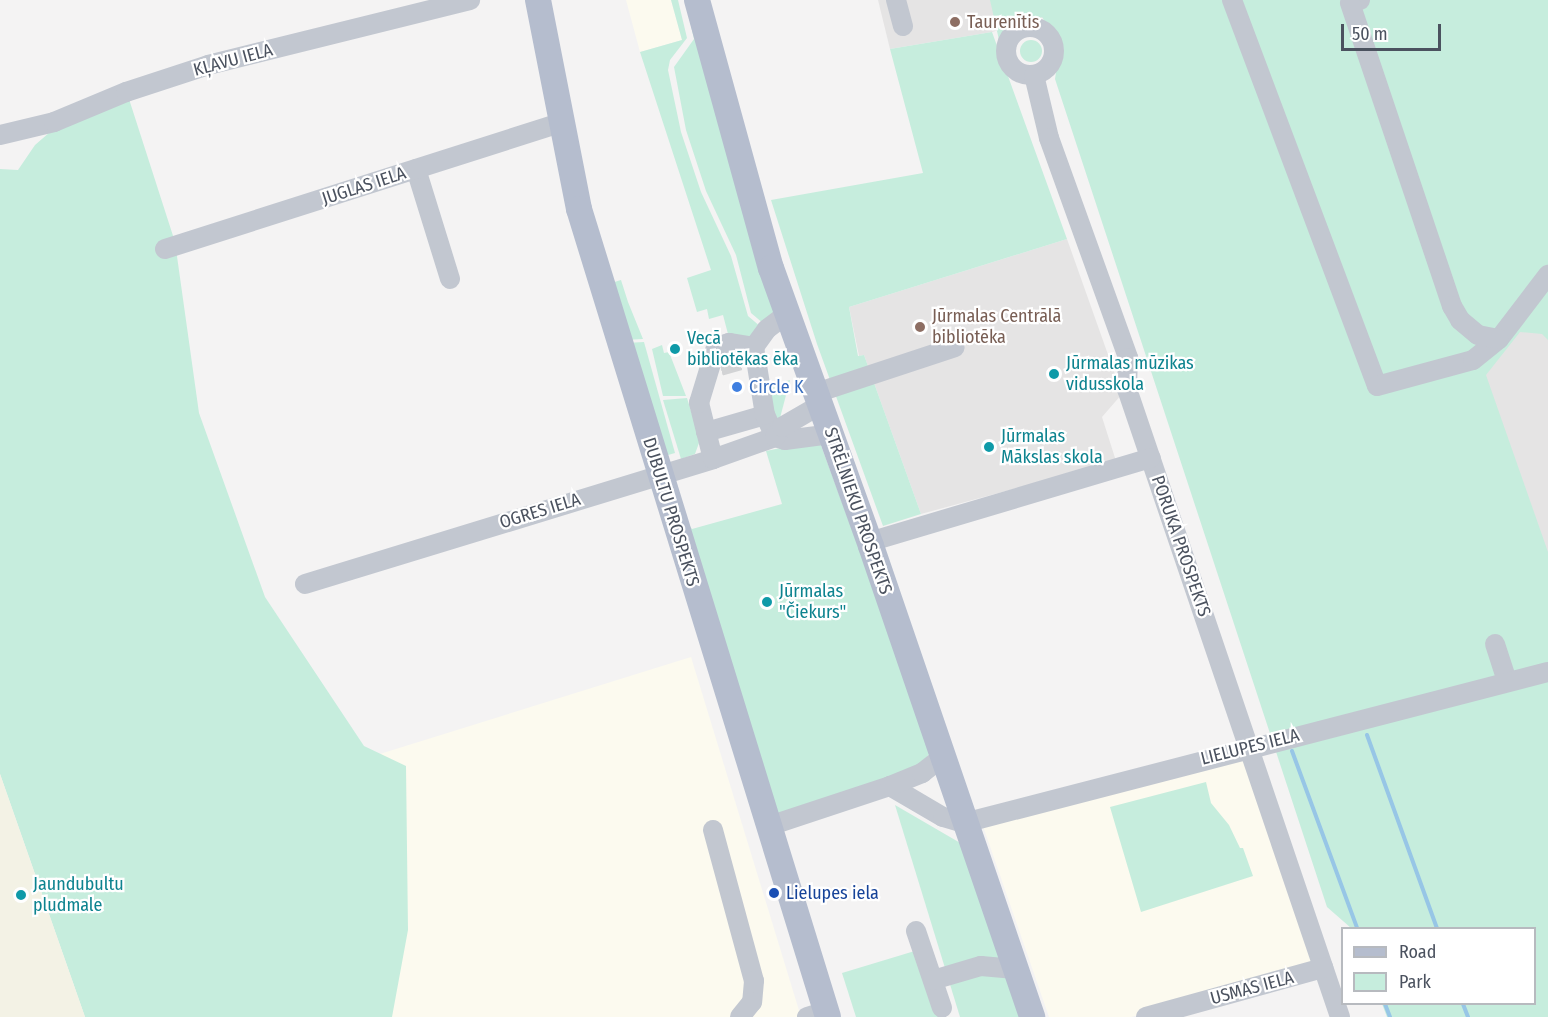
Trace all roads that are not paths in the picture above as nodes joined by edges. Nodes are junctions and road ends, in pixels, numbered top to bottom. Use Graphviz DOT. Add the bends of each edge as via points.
graph roads {
  1 [pos="470,0"];
  2 [pos="537,0"];
  3 [pos="697,0"];
  4 [pos="896,0"];
  5 [pos="1232,0"];
  6 [pos="1360,0"];
  7 [pos="903,26"];
  8 [pos="1034,75"];
  9 [pos="562,122"];
  10 [pos="0,135"];
  11 [pos="416,169"];
  12 [pos="165,249"];
  13 [pos="1548,275"];
  14 [pos="450,279"];
  15 [pos="787,314"];
  16 [pos="1499,339"];
  17 [pos="955,346"];
  18 [pos="751,354"];
  19 [pos="818,399"];
  20 [pos="765,415"];
  21 [pos="706,432"];
  22 [pos="831,434"];
  23 [pos="775,436"];
  24 [pos="1151,458"];
  25 [pos="713,459"];
  26 [pos="660,476"];
  27 [pos="869,542"];
  28 [pos="305,584"];
  29 [pos="1495,644"];
  30 [pos="1548,672"];
  31 [pos="1507,682"];
  32 [pos="1248,747"];
  33 [pos="941,758"];
  34 [pos="890,786"];
  35 [pos="964,823"];
  36 [pos="769,826"];
  37 [pos="713,831"];
  38 [pos="916,931"];
  39 [pos="1323,968"];
  40 [pos="1023,976"];
  41 [pos="933,980"];
  42 [pos="942,1008"];
  43 [pos="731,1015"];
  44 [pos="820,1015"];
  45 [pos="1032,1017"];
  46 [pos="1146,1017"];
  47 [pos="1340,1017"];
  1 -- 10 [label="street, KĻAVU IELA" via="208,65 126,92 54,122"];
  2 -- 9 [label="main road, DUBULTU PROSPEKTS"];
  3 -- 15 [label="main road, STRĒLNIEKU PROSPEKTS" via="747,191"];
  4 -- 7 [label="street"];
  5 -- 16 [label="street" via="1377,386 1473,360"];
  6 -- 16 [label="street" via="1350,3 1452,306 1460,320 1478,335"];
  8 -- 24 [label="street, PORUKA PROSPEKTS" via="1049,138 1128,358 1126,389"];
  9 -- 11 [label="street, JUGLAS IELA"];
  9 -- 26 [label="main road, DUBULTU PROSPEKTS" via="579,209"];
  11 -- 12 [label="street, JUGLAS IELA"];
  11 -- 14 [label="street"];
  13 -- 16 [label="street"];
  15 -- 18 [label="street" via="767,329"];
  15 -- 19 [label="main road, STRĒLNIEKU PROSPEKTS"];
  17 -- 19 [label="street, OGRES IELA"];
  18 -- 20 [label="street"];
  18 -- 21 [label="street" via="729,343 716,347 715,367 699,403"];
  19 -- 22 [label="main road, STRĒLNIEKU PROSPEKTS"];
  19 -- 23 [label="street, OGRES IELA"];
  20 -- 21 [label="street"];
  20 -- 23 [label="street"];
  21 -- 25 [label="street"];
  22 -- 23 [label="street, OGRES IELA" via="784,440"];
  22 -- 27 [label="main road, STRĒLNIEKU PROSPEKTS"];
  23 -- 25 [label="street, OGRES IELA"];
  24 -- 27 [label="street"];
  24 -- 32 [label="street, PORUKA PROSPEKTS"];
  25 -- 26 [label="street, OGRES IELA"];
  26 -- 28 [label="street, OGRES IELA"];
  26 -- 36 [label="main road, DUBULTU PROSPEKTS"];
  27 -- 33 [label="main road, STRĒLNIEKU PROSPEKTS"];
  29 -- 31 [label="street"];
  30 -- 31 [label="street, LIELUPES IELA"];
  31 -- 32 [label="street, LIELUPES IELA"];
  32 -- 35 [label="street, LIELUPES IELA"];
  32 -- 39 [label="street, PORUKA PROSPEKTS"];
  33 -- 34 [label="street"];
  33 -- 35 [label="main road, STRĒLNIEKU PROSPEKTS"];
  34 -- 35 [label="street" via="943,818"];
  34 -- 36 [label="street"];
  35 -- 40 [label="main road, STRĒLNIEKU PROSPEKTS"];
  36 -- 44 [label="main road, DUBULTU PROSPEKTS"];
  37 -- 43 [label="street" via="754,981 752,1002"];
  38 -- 41 [label="street"];
  39 -- 46 [label="street, USMAS IELA"];
  39 -- 47 [label="street, PORUKA PROSPEKTS"];
  40 -- 41 [label="street" via="981,966"];
  40 -- 45 [label="main road, STRĒLNIEKU PROSPEKTS"];
  41 -- 42 [label="street"];
}
